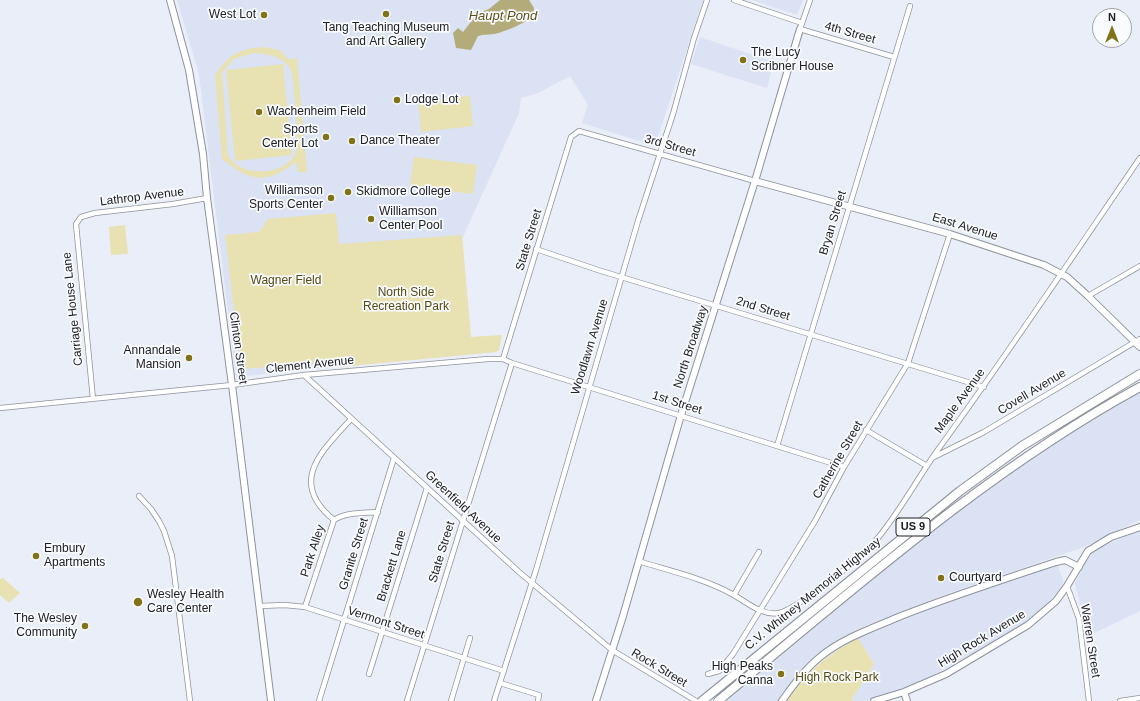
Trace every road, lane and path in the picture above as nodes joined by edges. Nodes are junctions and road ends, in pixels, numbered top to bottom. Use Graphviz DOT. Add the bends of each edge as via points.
graph roads {
  1 [pos="170,0"];
  2 [pos="707,0"];
  3 [pos="734,0"];
  4 [pos="810,0"];
  5 [pos="910,6"];
  6 [pos="801,26"];
  7 [pos="894,56"];
  8 [pos="579,131"];
  9 [pos="661,154"];
  10 [pos="1140,158"];
  11 [pos="755,181"];
  12 [pos="207,198"];
  13 [pos="848,206"];
  14 [pos="80,218"];
  15 [pos="950,234"];
  16 [pos="536,250"];
  17 [pos="1140,266"];
  18 [pos="1062,274"];
  19 [pos="622,276"];
  20 [pos="1088,296"];
  21 [pos="716,305"];
  22 [pos="810,334"];
  23 [pos="1137,340"];
  24 [pos="1140,347"];
  25 [pos="503,359"];
  26 [pos="512,363"];
  27 [pos="908,363"];
  28 [pos="1140,374"];
  29 [pos="304,375"];
  30 [pos="232,385"];
  31 [pos="588,386"];
  32 [pos="984,387"];
  33 [pos="1140,387"];
  34 [pos="93,399"];
  35 [pos="0,408"];
  36 [pos="681,415"];
  37 [pos="351,419"];
  38 [pos="866,430"];
  39 [pos="777,446"];
  40 [pos="394,458"];
  41 [pos="932,458"];
  42 [pos="926,466"];
  43 [pos="844,467"];
  44 [pos="428,488"];
  45 [pos="139,496"];
  46 [pos="378,512"];
  47 [pos="334,520"];
  48 [pos="462,520"];
  49 [pos="1140,527"];
  50 [pos="759,552"];
  51 [pos="638,561"];
  52 [pos="1079,567"];
  53 [pos="531,582"];
  54 [pos="1067,586"];
  55 [pos="734,595"];
  56 [pos="260,606"];
  57 [pos="305,607"];
  58 [pos="760,611"];
  59 [pos="344,620"];
  60 [pos="382,632"];
  61 [pos="470,638"];
  62 [pos="423,645"];
  63 [pos="612,650"];
  64 [pos="464,657"];
  65 [pos="504,671"];
  66 [pos="369,674"];
  67 [pos="708,674"];
  68 [pos="500,683"];
  69 [pos="904,692"];
  70 [pos="893,698"];
  71 [pos="1140,698"];
  72 [pos="190,701"];
  73 [pos="271,701"];
  74 [pos="319,701"];
  75 [pos="406,701"];
  76 [pos="450,701"];
  77 [pos="494,701"];
  78 [pos="538,701"];
  79 [pos="596,701"];
  80 [pos="696,701"];
  81 [pos="702,701"];
  82 [pos="718,701"];
  83 [pos="782,701"];
  84 [pos="874,701"];
  85 [pos="907,701"];
  86 [pos="1089,701"];
  87 [pos="1120,701"];
  1 -- 12 [label="street, Clinton Street" via="198,115"];
  2 -- 9 [label="street, Woodlawn Avenue"];
  3 -- 6 [label="street, 4th Street"];
  4 -- 6 [label="street, North Broadway"];
  5 -- 7 [label="street, Bryan Street"];
  6 -- 7 [label="street, 4th Street"];
  6 -- 11 [label="street, North Broadway"];
  7 -- 13 [label="street, Bryan Street"];
  8 -- 9 [label="street, 3rd Street"];
  8 -- 16 [label="street, State Street" via="571,137"];
  9 -- 11 [label="street, 3rd Street"];
  9 -- 19 [label="street, Woodlawn Avenue"];
  10 -- 18 [label="street, Maple Avenue"];
  11 -- 13 [label="street, East Avenue"];
  11 -- 21 [label="street, North Broadway"];
  12 -- 14 [label="street, Lathrop Avenue" via="95,212"];
  12 -- 30 [label="street, Clinton Street"];
  13 -- 15 [label="street, East Avenue"];
  13 -- 22 [label="street, Bryan Street"];
  14 -- 34 [label="street, Carriage House Lane" via="76,224 76,234"];
  15 -- 18 [label="street, East Avenue" via="1022,256"];
  15 -- 27 [label="street, Catherine Street"];
  16 -- 19 [label="street, 2nd Street"];
  16 -- 25 [label="street, State Street"];
  17 -- 20 [label="street"];
  18 -- 20 [label="street, East Avenue"];
  18 -- 32 [label="street, Maple Avenue"];
  19 -- 21 [label="street, 2nd Street"];
  19 -- 31 [label="street, Woodlawn Avenue"];
  20 -- 23 [label="street, East Avenue"];
  21 -- 22 [label="street, 2nd Street"];
  21 -- 36 [label="street, North Broadway"];
  22 -- 27 [label="street, 2nd Street"];
  22 -- 39 [label="street, Bryan Street"];
  23 -- 24 [label="street, East Avenue"];
  23 -- 41 [label="street, Covell Avenue" via="984,432"];
  25 -- 26 [label="street, 1st Street"];
  25 -- 29 [label="street, Clement Avenue"];
  26 -- 31 [label="street, 1st Street"];
  26 -- 48 [label="street, State Street"];
  27 -- 32 [label="street, 2nd Street"];
  27 -- 38 [label="street, Catherine Street"];
  28 -- 81 [label="highway, C.V. Whitney Memorial Highway / US 9" via="1022,446 960,491"];
  29 -- 30 [label="street, Clement Avenue"];
  29 -- 37 [label="street, Greenfield Avenue"];
  30 -- 34 [label="street, Clement Avenue"];
  30 -- 56 [label="street, Clinton Street"];
  31 -- 36 [label="street, 1st Street"];
  31 -- 53 [label="street, Woodlawn Avenue"];
  32 -- 41 [label="street, Maple Avenue"];
  33 -- 82 [label="highway, C.V. Whitney Memorial Highway / US 9" via="1095,411 1049,441 967,500"];
  34 -- 35 [label="street, Clement Avenue"];
  36 -- 39 [label="street, 1st Street"];
  36 -- 51 [label="street, North Broadway"];
  37 -- 40 [label="street, Greenfield Avenue"];
  37 -- 47 [label="street" via="318,456 312,468 313,494 319,505"];
  38 -- 42 [label="street"];
  38 -- 43 [label="street, Catherine Street"];
  39 -- 43 [label="street, 1st Street"];
  40 -- 44 [label="street, Greenfield Avenue"];
  40 -- 46 [label="street, Granite Street"];
  41 -- 42 [label="street, Maple Avenue"];
  42 -- 58 [label="street, Maple Avenue" via="886,528 859,558 788,609 771,613"];
  43 -- 58 [label="street, Catherine Street" via="815,521"];
  44 -- 48 [label="street, Greenfield Avenue"];
  44 -- 60 [label="street, Brackett Lane"];
  45 -- 72 [label="street" via="151,508 160,523 172,556"];
  46 -- 47 [label="street, Park Alley" via="353,514"];
  46 -- 59 [label="street, Granite Street"];
  47 -- 57 [label="street, Park Alley"];
  48 -- 53 [label="street, Greenfield Avenue"];
  48 -- 62 [label="street, State Street"];
  49 -- 52 [label="street, High Rock Avenue" via="1097,544 1088,551"];
  50 -- 55 [label="street"];
  51 -- 55 [label="street" via="711,583"];
  51 -- 63 [label="street, North Broadway"];
  52 -- 54 [label="street, High Rock Avenue"];
  52 -- 83 [label="street" via="1065,560 1056,562 938,601 848,639 814,662 795,682"];
  53 -- 63 [label="street, Greenfield Avenue"];
  53 -- 65 [label="street, Woodlawn Avenue"];
  54 -- 69 [label="street, High Rock Avenue" via="1056,601 1028,625 950,672"];
  54 -- 86 [label="street, Warren Street" via="1079,619"];
  55 -- 58 [label="street"];
  56 -- 57 [label="street, Vermont Street"];
  56 -- 73 [label="street, Clinton Street"];
  57 -- 59 [label="street, Vermont Street"];
  58 -- 67 [label="street, Catherine Street" via="724,667 716,673"];
  59 -- 60 [label="street, Vermont Street"];
  59 -- 74 [label="street, Granite Street"];
  60 -- 62 [label="street, Vermont Street"];
  60 -- 66 [label="street, Brackett Lane"];
  61 -- 64 [label="street"];
  62 -- 64 [label="street, Vermont Street"];
  62 -- 75 [label="street, State Street"];
  63 -- 79 [label="street, North Broadway"];
  63 -- 80 [label="street, Rock Street"];
  64 -- 65 [label="street, Vermont Street"];
  64 -- 76 [label="street"];
  65 -- 68 [label="street, Woodlawn Avenue"];
  68 -- 77 [label="street, Woodlawn Avenue"];
  68 -- 78 [label="street" via="539,695"];
  69 -- 70 [label="street, High Rock Avenue"];
  69 -- 85 [label="street"];
  70 -- 84 [label="street, High Rock Avenue"];
  71 -- 87 [label="street"];
}
